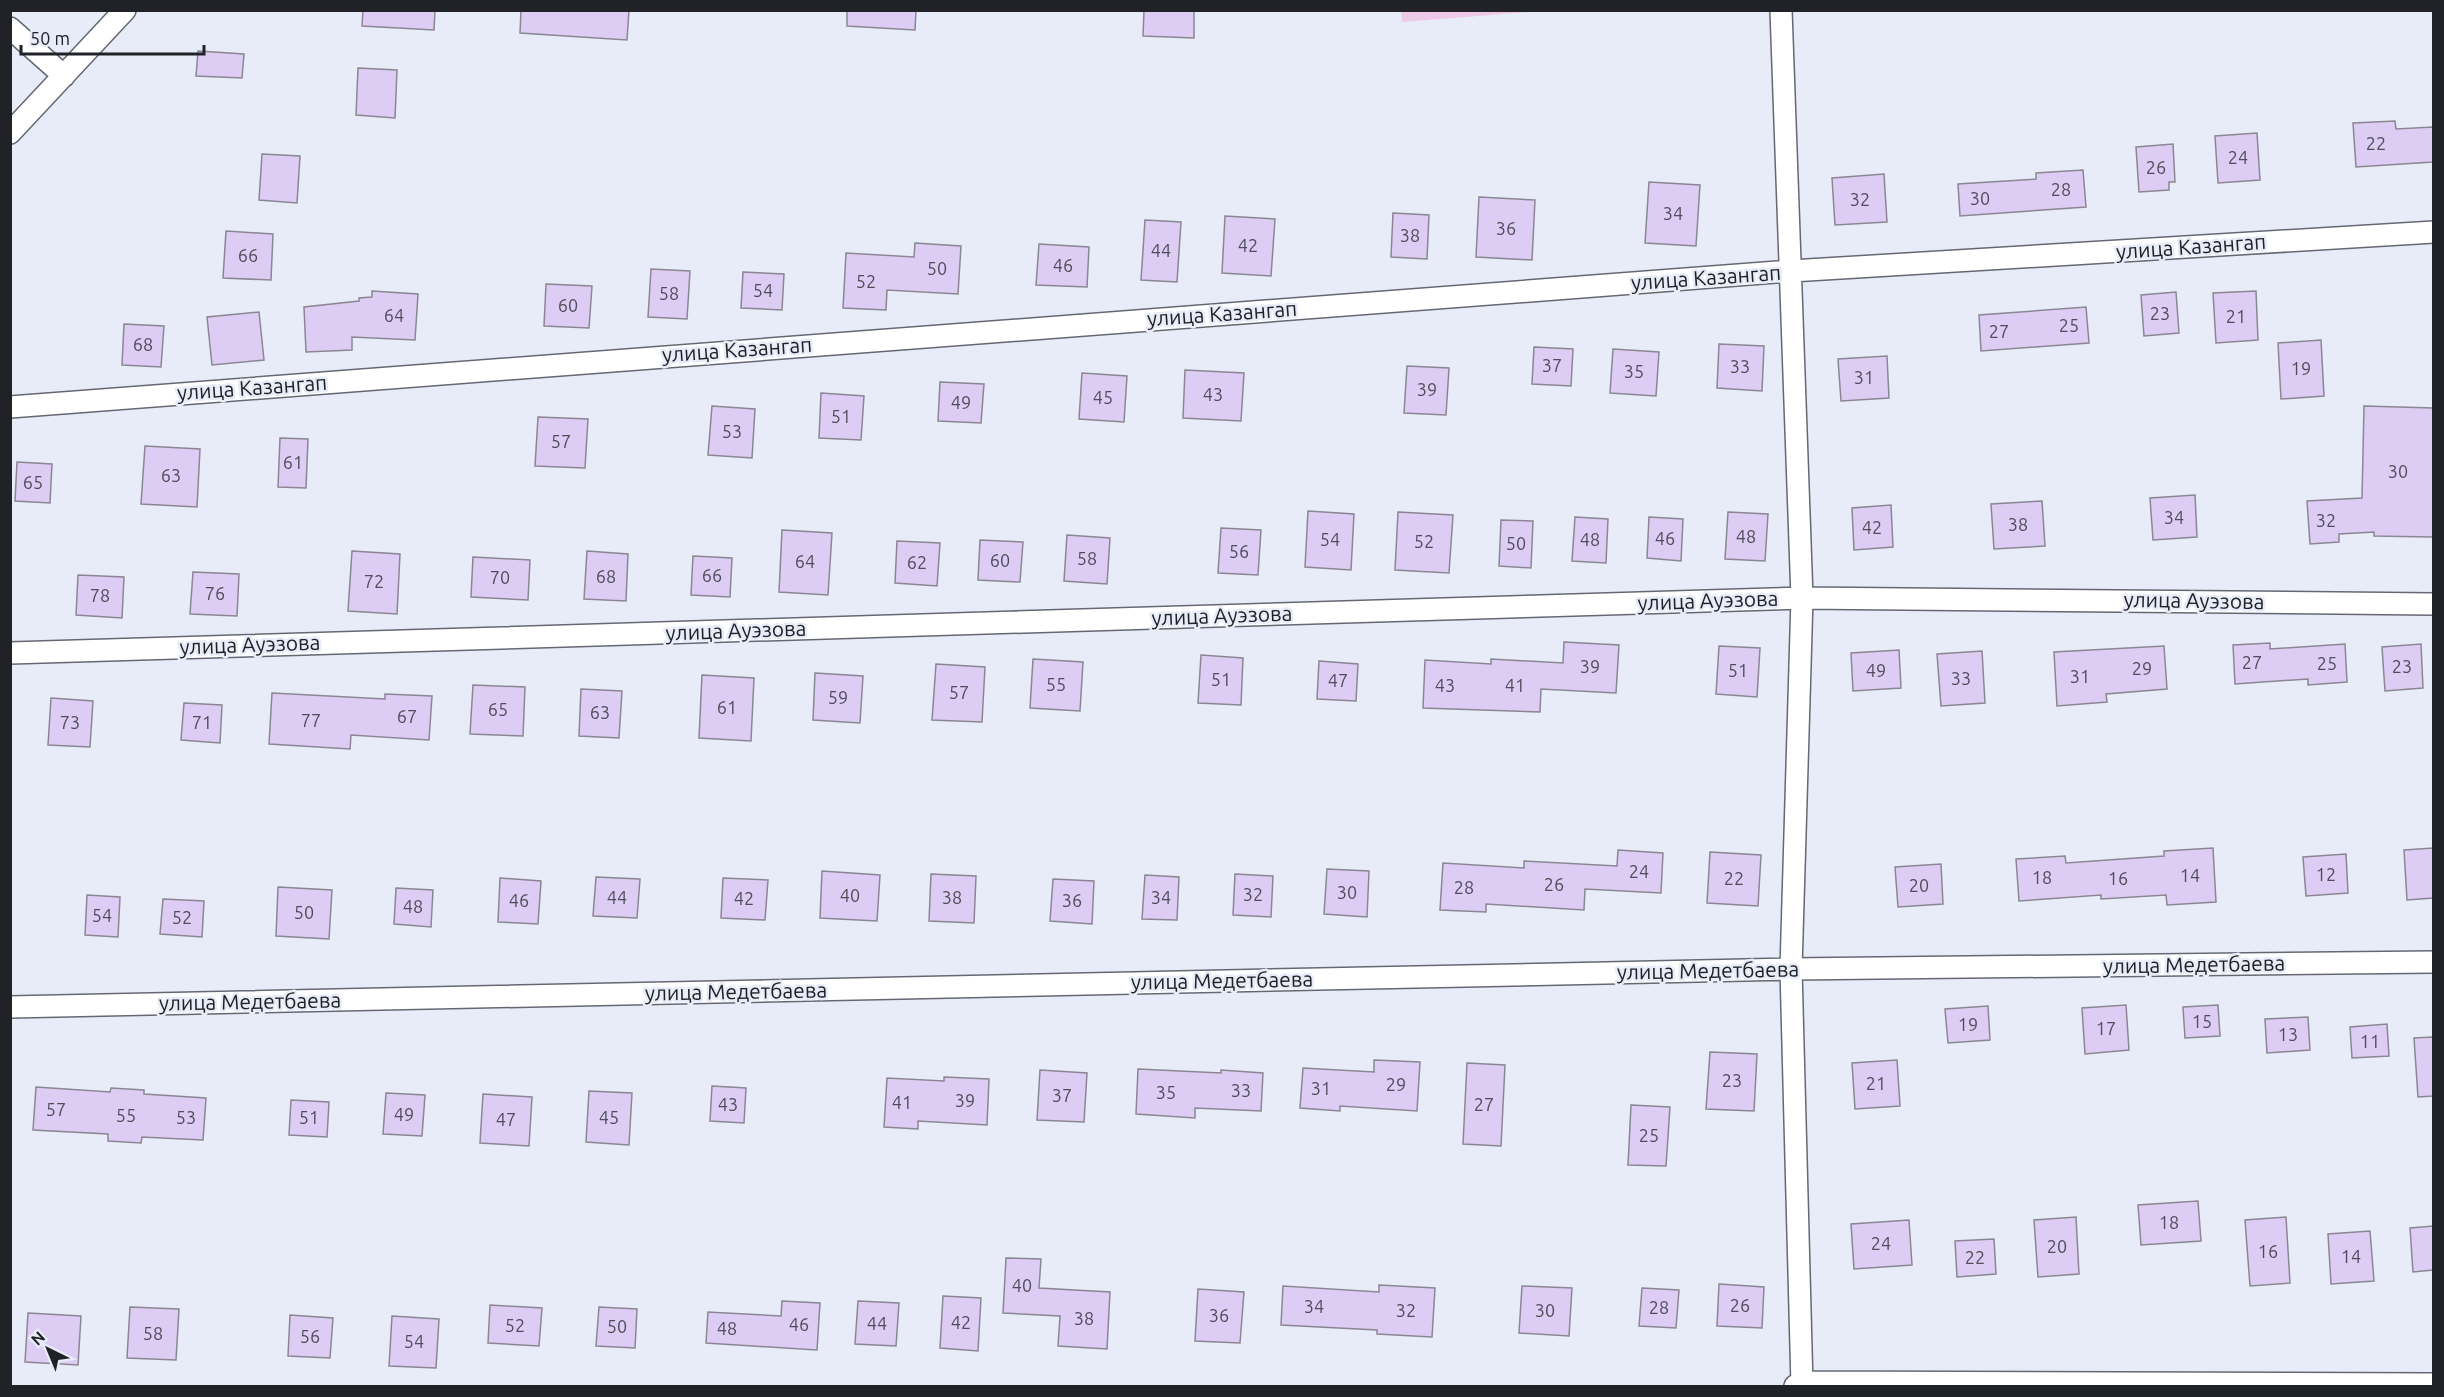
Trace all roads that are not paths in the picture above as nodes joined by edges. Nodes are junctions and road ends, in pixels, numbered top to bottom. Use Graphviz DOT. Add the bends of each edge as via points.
graph roads {
  1 [pos="125,10"];
  2 [pos="1781,10"];
  3 [pos="10,28"];
  4 [pos="64,76"];
  5 [pos="10,133"];
  6 [pos="2433,232"];
  7 [pos="1791,272"];
  8 [pos="10,407"];
  9 [pos="1802,598"];
  10 [pos="2433,604"];
  11 [pos="10,653"];
  12 [pos="2433,962"];
  13 [pos="1791,969"];
  14 [pos="10,1007"];
  15 [pos="2433,1384"];
  16 [pos="1799,1385"];
  1 -- 4 [label="street"];
  2 -- 7 [label="street"];
  3 -- 4 [label="street"];
  4 -- 5 [label="street"];
  6 -- 7 [label="street, улица Казангап"];
  7 -- 8 [label="street, улица Казангап"];
  7 -- 9 [label="street"];
  9 -- 10 [label="street, улица Ауэзова"];
  9 -- 11 [label="street, улица Ауэзова"];
  9 -- 13 [label="street"];
  12 -- 13 [label="street, улица Медетбаева"];
  13 -- 14 [label="street, улица Медетбаева"];
  13 -- 16 [label="street"];
  15 -- 16 [label="street"];
}
